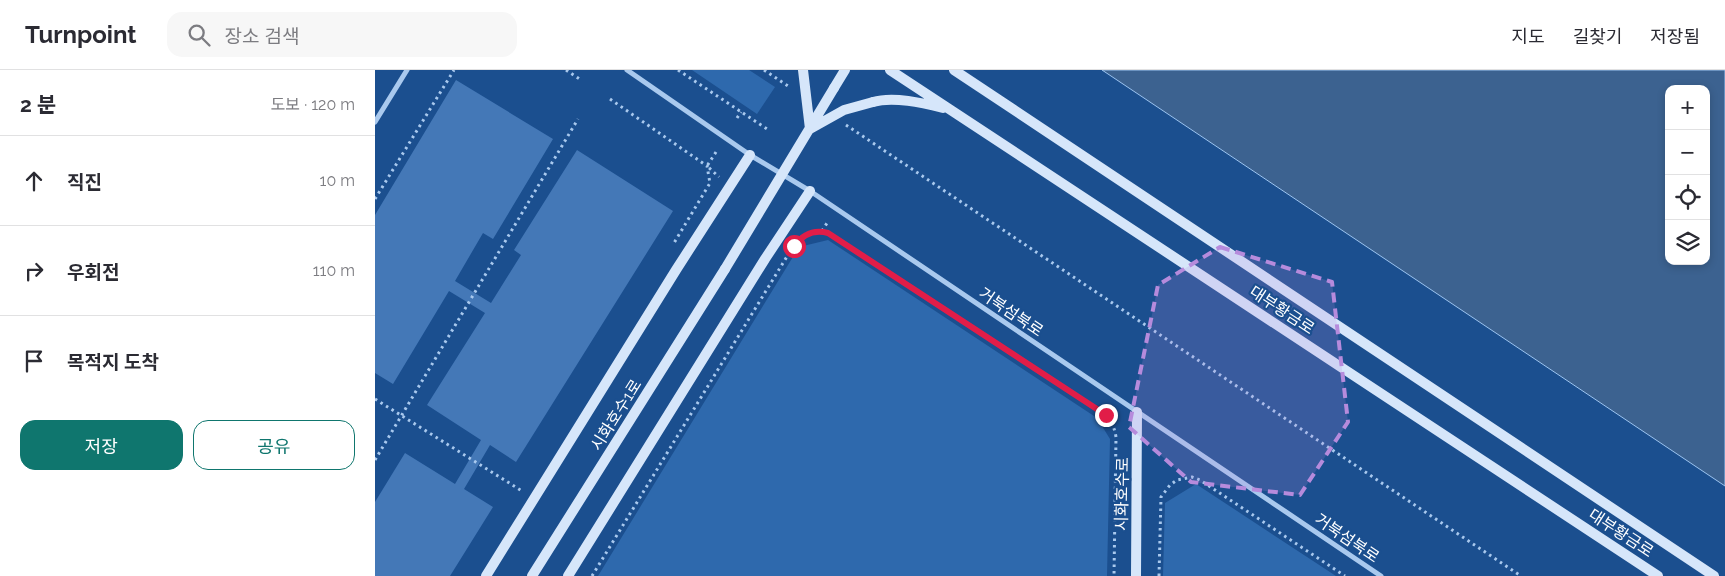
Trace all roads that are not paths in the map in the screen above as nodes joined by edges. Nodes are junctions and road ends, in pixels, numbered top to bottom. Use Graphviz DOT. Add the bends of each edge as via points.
graph roads {
  1 [pos="407,70"];
  2 [pos="627,70"];
  3 [pos="803,70"];
  4 [pos="845,70"];
  5 [pos="890,70"];
  6 [pos="954,70"];
  7 [pos="951,110"];
  8 [pos="375,122"];
  9 [pos="810,129"];
  10 [pos="750,154"];
  11 [pos="809,191"];
  12 [pos="1137,412"];
  13 [pos="486,576"];
  14 [pos="532,576"];
  15 [pos="568,576"];
  16 [pos="1135,576"];
  17 [pos="1381,576"];
  18 [pos="1658,576"];
  19 [pos="1714,576"];
  1 -- 8 [label="street"];
  2 -- 10 [label="street, 거북섬북로"];
  3 -- 9 [label="main road, bridge"];
  4 -- 9 [label="main road, 시화호수1로, bridge"];
  5 -- 7 [label="main road, 대부황금로"];
  6 -- 19 [label="main road, 대부황금로"];
  7 -- 9 [label="main road, bridge" via="882,99 844,110"];
  7 -- 18 [label="main road, 대부황금로"];
  9 -- 14 [label="main road, 시화호수1로, bridge"];
  10 -- 11 [label="street, 거북섬북로"];
  10 -- 13 [label="main road"];
  11 -- 12 [label="street, 거북섬북로"];
  11 -- 15 [label="main road"];
  12 -- 16 [label="main road, 시화호수로"];
  12 -- 17 [label="street, 거북섬북로"];
}
